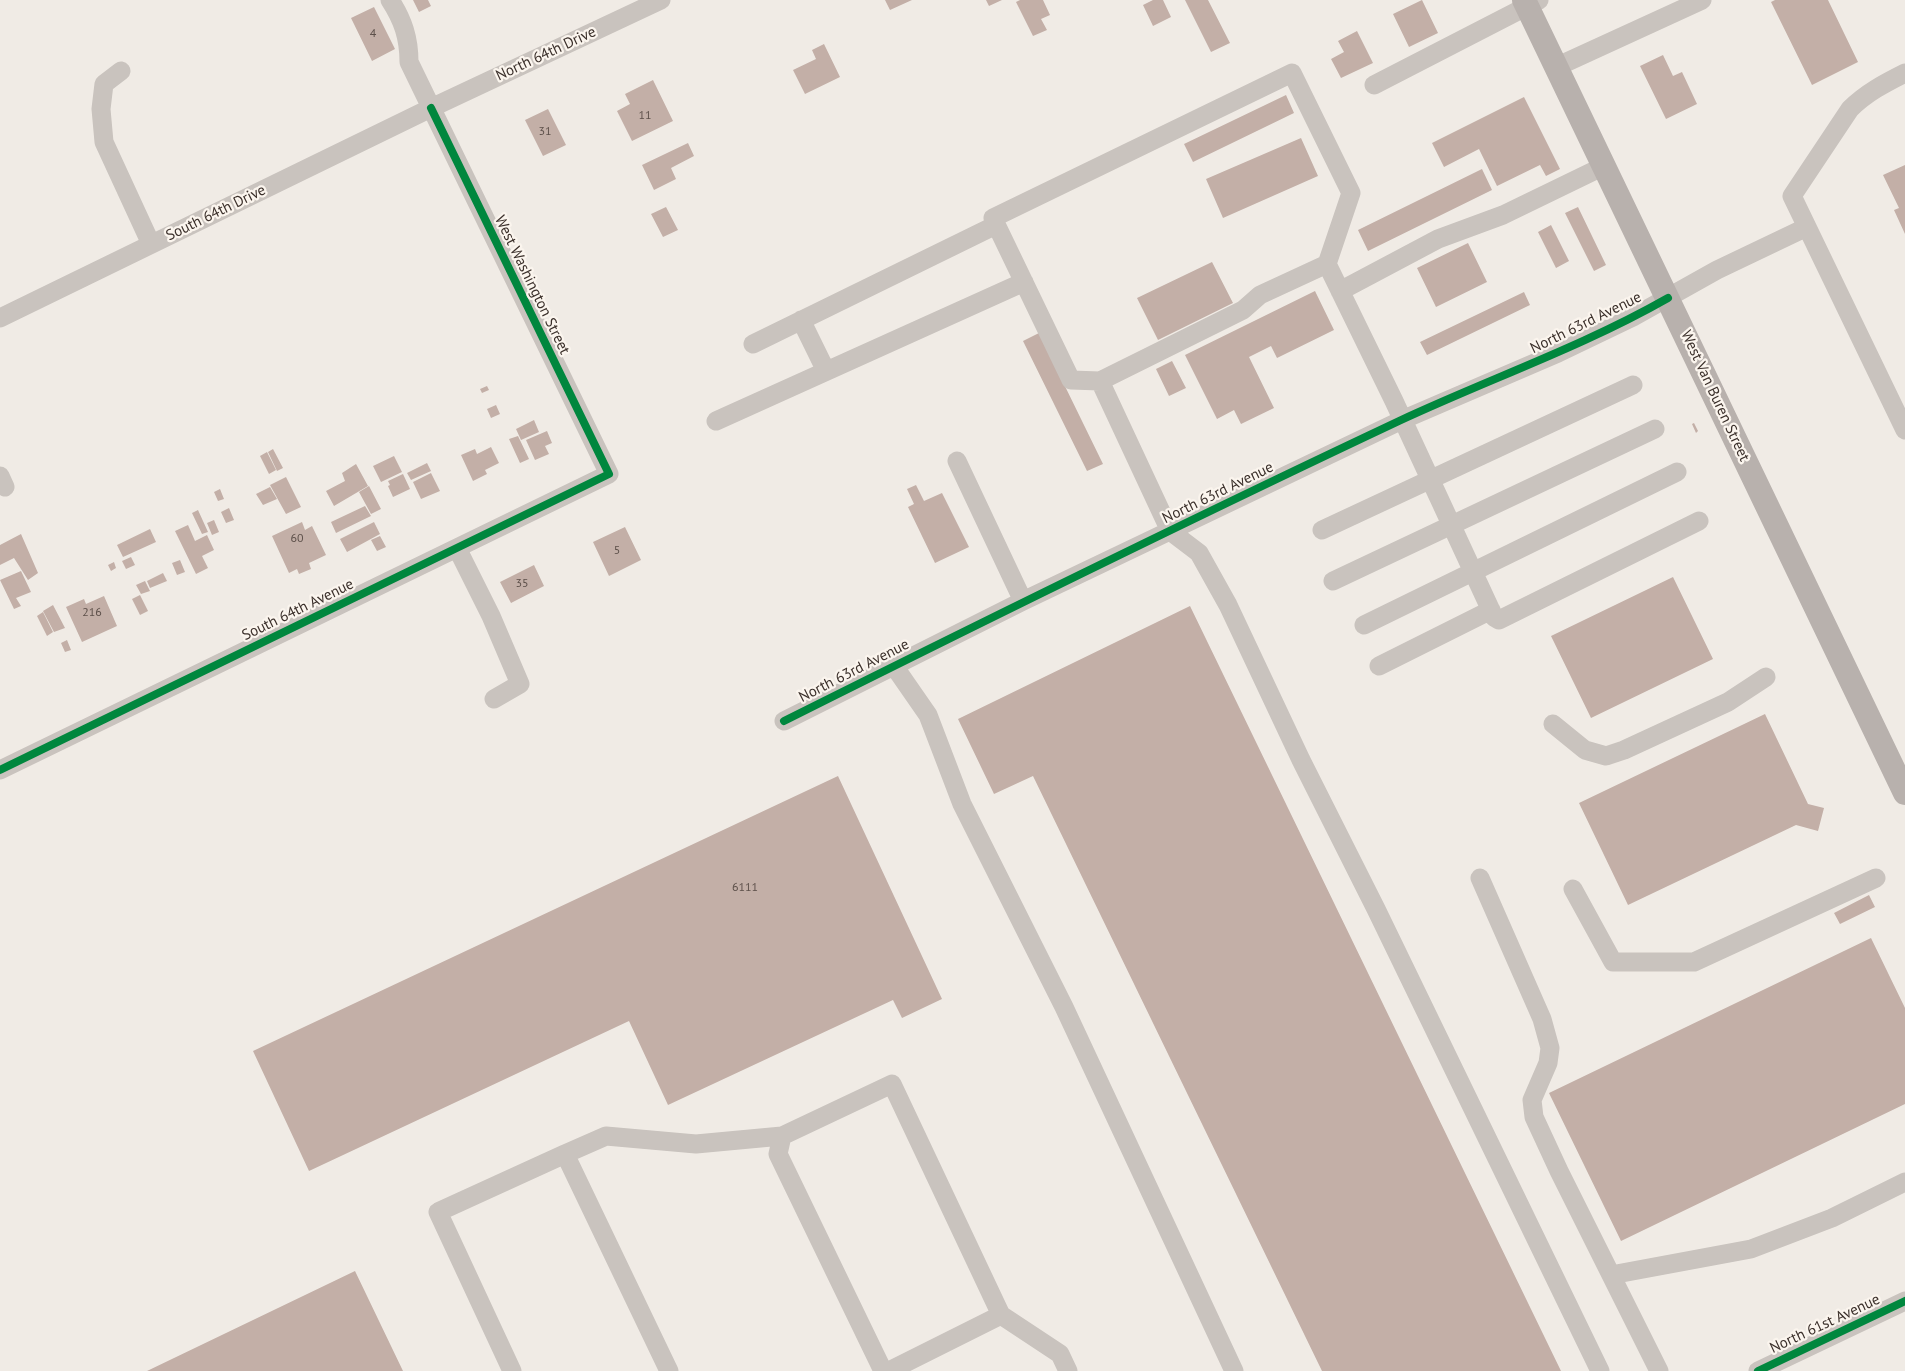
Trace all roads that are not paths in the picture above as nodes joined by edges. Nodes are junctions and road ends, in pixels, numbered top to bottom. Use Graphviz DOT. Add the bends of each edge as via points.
graph roads {
  1 [pos="390,0"];
  2 [pos="661,0"];
  3 [pos="1702,0"];
  4 [pos="1530,2"];
  5 [pos="1556,68"];
  6 [pos="121,71"];
  7 [pos="1905,73"];
  8 [pos="1374,85"];
  9 [pos="431,108"];
  10 [pos="1604,166"];
  11 [pos="996,225"];
  12 [pos="1806,227"];
  13 [pos="151,244"];
  14 [pos="1327,264"];
  15 [pos="1024,282"];
  16 [pos="1340,291"];
  17 [pos="1668,298"];
  18 [pos="0,318"];
  19 [pos="801,320"];
  20 [pos="753,344"];
  21 [pos="826,371"];
  22 [pos="1100,381"];
  23 [pos="1633,385"];
  24 [pos="1402,420"];
  25 [pos="716,421"];
  26 [pos="1655,429"];
  27 [pos="1905,430"];
  28 [pos="957,461"];
  29 [pos="1678,472"];
  30 [pos="609,474"];
  31 [pos="1430,480"];
  32 [pos="1699,521"];
  33 [pos="1451,526"];
  34 [pos="1322,530"];
  35 [pos="1170,531"];
  36 [pos="457,548"];
  37 [pos="1474,572"];
  38 [pos="1333,581"];
  39 [pos="1023,602"];
  40 [pos="1491,610"];
  41 [pos="1364,625"];
  42 [pos="894,666"];
  43 [pos="1379,666"];
  44 [pos="1766,677"];
  45 [pos="494,699"];
  46 [pos="784,721"];
  47 [pos="1553,724"];
  48 [pos="0,770"];
  49 [pos="1905,793"];
  50 [pos="1480,878"];
  51 [pos="1876,878"];
  52 [pos="1574,889"];
  53 [pos="782,1136"];
  54 [pos="565,1154"];
  55 [pos="1905,1182"];
  56 [pos="1611,1275"];
  57 [pos="1905,1301"];
  58 [pos="1001,1315"];
  59 [pos="512,1371"];
  60 [pos="669,1371"];
  61 [pos="882,1371"];
  62 [pos="889,1371"];
  63 [pos="1068,1371"];
  64 [pos="1234,1371"];
  65 [pos="1600,1371"];
  66 [pos="1659,1371"];
  67 [pos="1758,1371"];
  1 -- 9 [label="street, West Washington Street" via="407,35 409,62"];
  2 -- 9 [label="street, North 64th Drive"];
  3 -- 5 [label="street"];
  4 -- 5 [label="main road, West Van Buren Street"];
  4 -- 8 [label="street"];
  5 -- 10 [label="main road, West Van Buren Street"];
  6 -- 13 [label="street" via="104,84 101,109 104,142"];
  7 -- 12 [label="street" via="1878,86 1850,109 1792,196"];
  9 -- 13 [label="street, South 64th Drive"];
  9 -- 30 [label="street, West Washington Street"];
  10 -- 16 [label="street" via="1503,215 1438,238"];
  10 -- 17 [label="main road, West Van Buren Street"];
  11 -- 14 [label="street" via="993,218 1292,74 1351,193"];
  11 -- 15 [label="street"];
  11 -- 19 [label="street"];
  12 -- 17 [label="street, North 63rd Avenue"];
  12 -- 27 [label="street"];
  13 -- 18 [label="street, South 64th Drive"];
  14 -- 16 [label="street"];
  14 -- 22 [label="street" via="1260,295 1243,310"];
  15 -- 21 [label="street"];
  15 -- 22 [label="street" via="1072,380"];
  16 -- 24 [label="street"];
  17 -- 24 [label="street, North 63rd Avenue" via="1558,353"];
  17 -- 49 [label="main road, West Van Buren Street"];
  19 -- 20 [label="street"];
  19 -- 21 [label="street"];
  21 -- 25 [label="street"];
  22 -- 35 [label="street"];
  23 -- 31 [label="street"];
  24 -- 31 [label="street"];
  24 -- 35 [label="street, North 63rd Avenue"];
  26 -- 33 [label="street"];
  28 -- 39 [label="street"];
  29 -- 37 [label="street"];
  30 -- 36 [label="street, South 64th Avenue"];
  31 -- 33 [label="street"];
  31 -- 34 [label="street"];
  32 -- 40 [label="street" via="1499,620"];
  33 -- 37 [label="street"];
  33 -- 38 [label="street"];
  35 -- 39 [label="street, North 63rd Avenue"];
  35 -- 65 [label="street" via="1199,553 1228,605"];
  36 -- 45 [label="street" via="520,684"];
  36 -- 48 [label="street, South 64th Avenue"];
  37 -- 40 [label="street"];
  37 -- 41 [label="street"];
  39 -- 42 [label="street, North 63rd Avenue"];
  40 -- 43 [label="street"];
  42 -- 46 [label="street, North 63rd Avenue"];
  42 -- 64 [label="street" via="928,715 962,804 1064,1007"];
  44 -- 47 [label="street" via="1728,702 1606,756 1585,750"];
  50 -- 56 [label="street" via="1542,1019 1550,1048 1548,1062 1532,1100 1534,1118"];
  51 -- 52 [label="street" via="1694,962 1613,962"];
  53 -- 54 [label="street" via="696,1144 606,1136"];
  53 -- 58 [label="street" via="892,1084"];
  53 -- 61 [label="street" via="778,1154"];
  54 -- 59 [label="street" via="438,1212"];
  54 -- 60 [label="street"];
  55 -- 56 [label="street" via="1832,1218 1752,1249"];
  56 -- 66 [label="street"];
  57 -- 67 [label="street, North 61st Avenue"];
  58 -- 62 [label="street"];
  58 -- 63 [label="street" via="1060,1354"];
}
